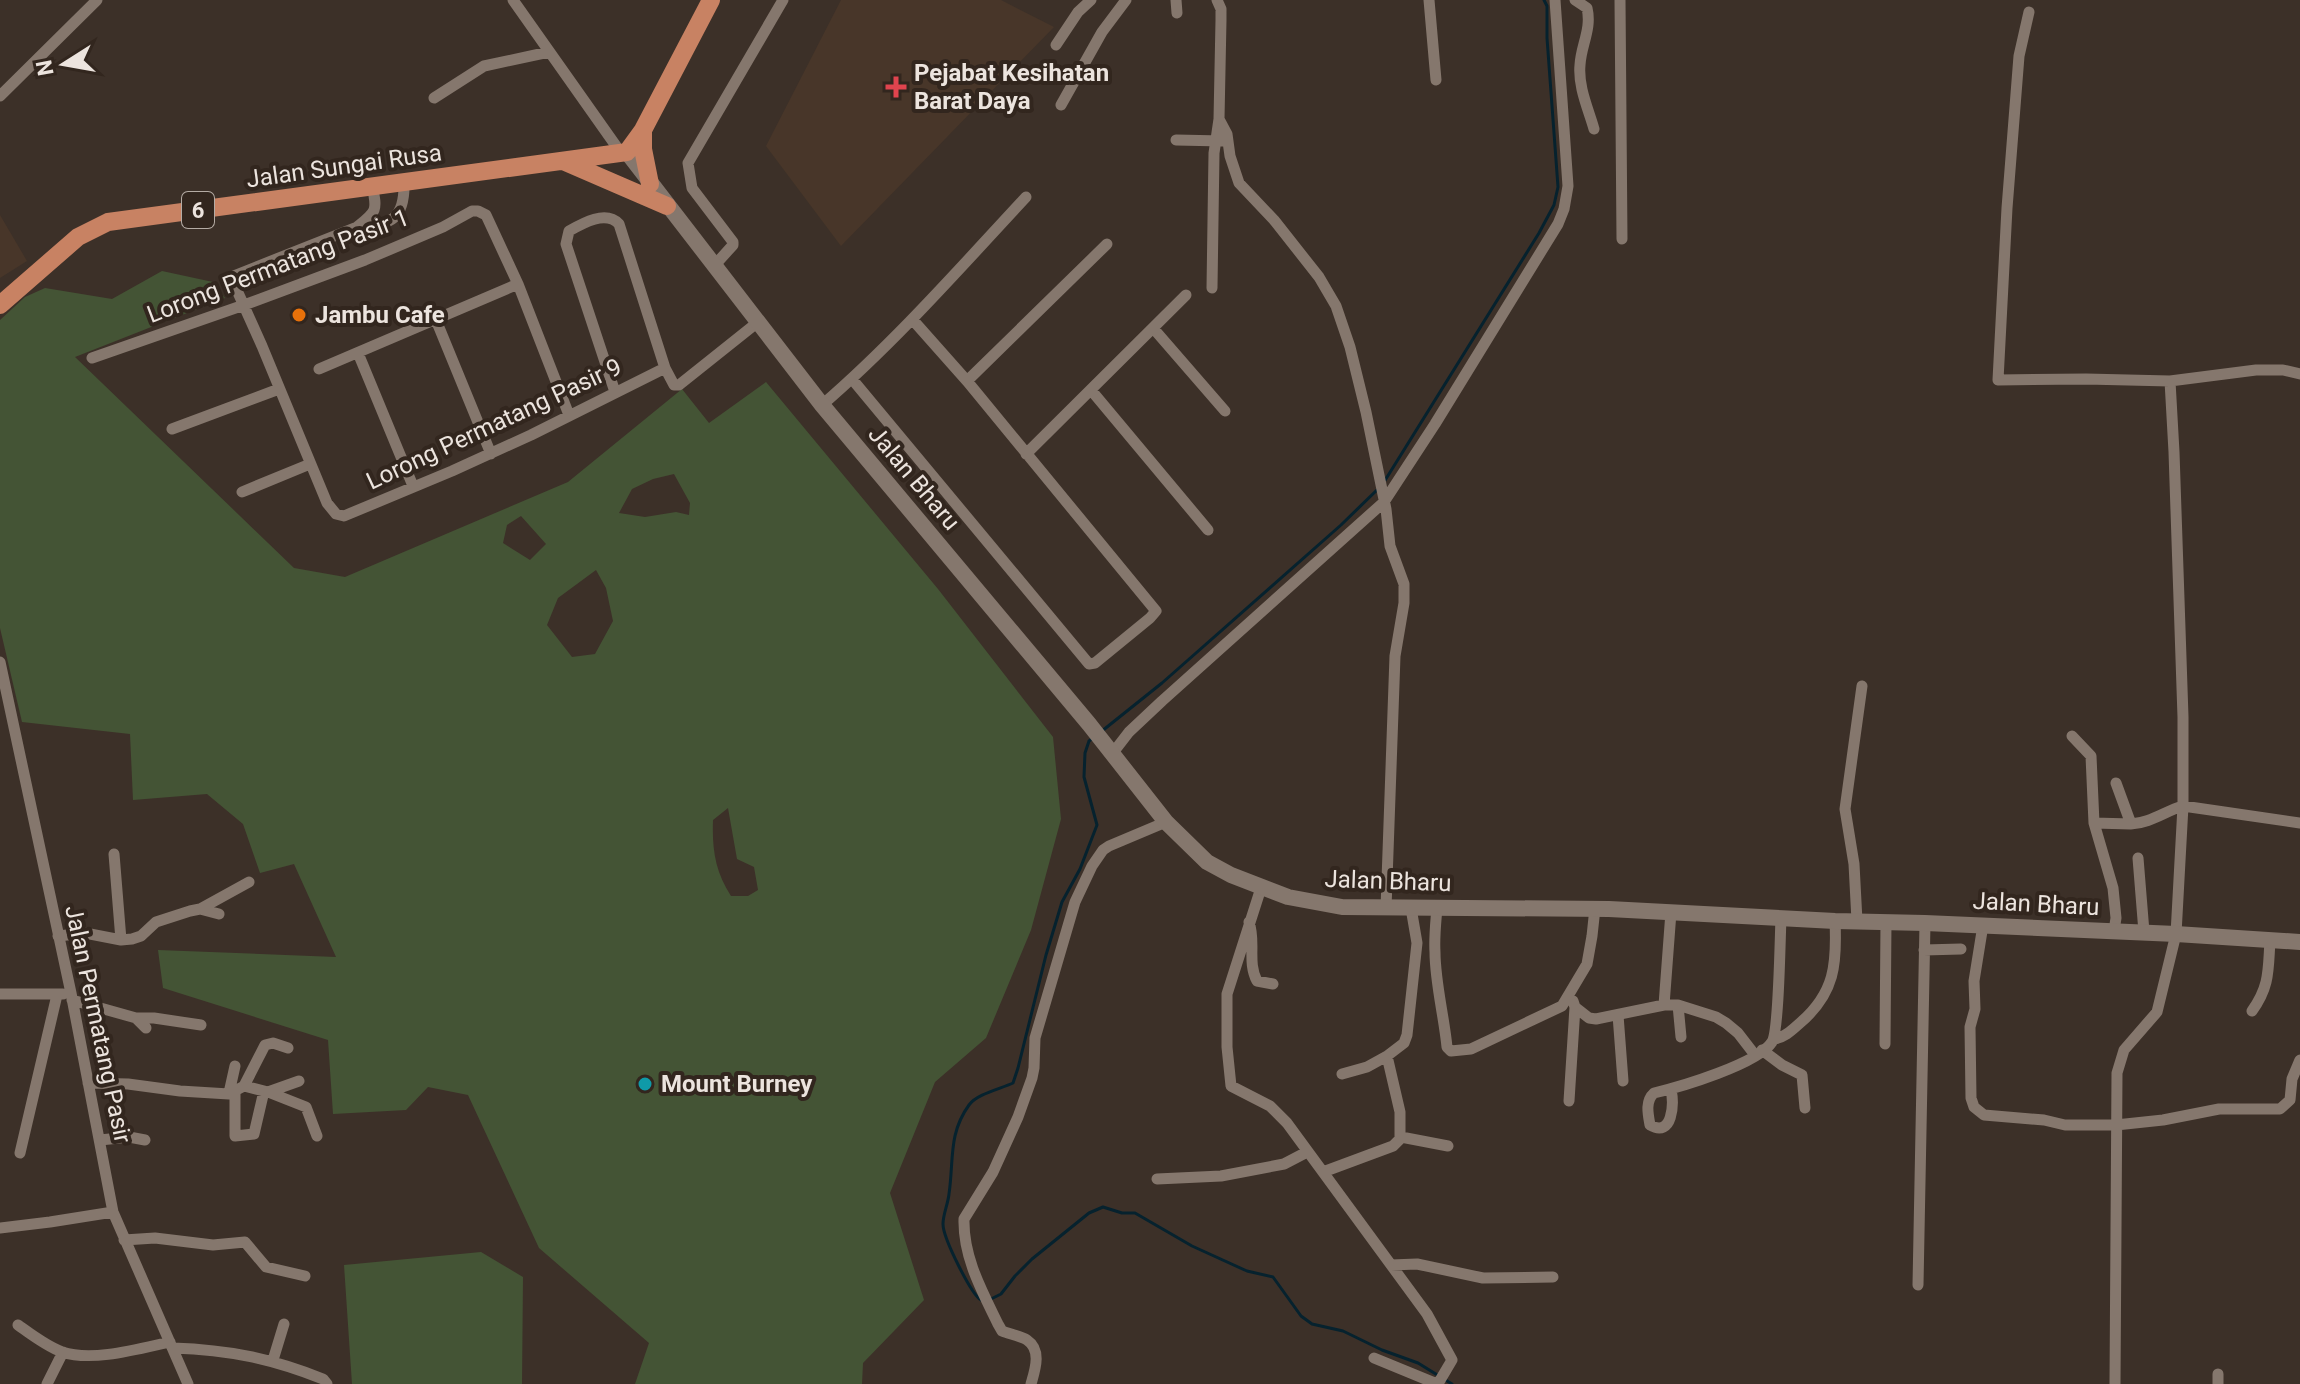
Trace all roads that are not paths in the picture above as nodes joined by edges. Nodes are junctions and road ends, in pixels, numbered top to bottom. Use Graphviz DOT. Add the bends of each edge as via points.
graph roads {
  1 [pos="513,0"];
  2 [pos="711,0"];
  3 [pos="783,0"];
  4 [pos="1091,0"];
  5 [pos="1126,0"];
  6 [pos="1176,0"];
  7 [pos="1217,0"];
  8 [pos="1429,0"];
  9 [pos="1555,0"];
  10 [pos="1575,0"];
  11 [pos="1620,0"];
  12 [pos="93,1"];
  13 [pos="2029,12"];
  14 [pos="1177,13"];
  15 [pos="1056,45"];
  16 [pos="549,52"];
  17 [pos="1436,80"];
  18 [pos="0,96"];
  19 [pos="434,98"];
  20 [pos="1061,105"];
  21 [pos="1594,129"];
  22 [pos="643,130"];
  23 [pos="1176,140"];
  24 [pos="1222,141"];
  25 [pos="624,153"];
  26 [pos="562,160"];
  27 [pos="404,182"];
  28 [pos="650,184"];
  29 [pos="372,186"];
  30 [pos="1026,197"];
  31 [pos="667,206"];
  32 [pos="357,227"];
  33 [pos="1622,239"];
  34 [pos="1107,244"];
  35 [pos="714,266"];
  36 [pos="518,284"];
  37 [pos="1212,288"];
  38 [pos="1186,295"];
  39 [pos="0,305"];
  40 [pos="244,305"];
  41 [pos="912,319"];
  42 [pos="436,320"];
  43 [pos="758,322"];
  44 [pos="1153,328"];
  45 [pos="358,353"];
  46 [pos="92,358"];
  47 [pos="665,368"];
  48 [pos="319,369"];
  49 [pos="2300,374"];
  50 [pos="852,379"];
  51 [pos="967,381"];
  52 [pos="2170,381"];
  53 [pos="279,389"];
  54 [pos="1091,390"];
  55 [pos="615,392"];
  56 [pos="822,405"];
  57 [pos="1225,411"];
  58 [pos="569,415"];
  59 [pos="172,429"];
  60 [pos="491,454"];
  61 [pos="1026,454"];
  62 [pos="310,464"];
  63 [pos="413,486"];
  64 [pos="1382,491"];
  65 [pos="242,492"];
  66 [pos="1208,530"];
  67 [pos="0,662"];
  68 [pos="1862,686"];
  69 [pos="2072,736"];
  70 [pos="1108,748"];
  71 [pos="2116,783"];
  72 [pos="2183,806"];
  73 [pos="1166,822"];
  74 [pos="2094,823"];
  75 [pos="2300,823"];
  76 [pos="2131,824"];
  77 [pos="114,854"];
  78 [pos="2138,858"];
  79 [pos="249,882"];
  80 [pos="1261,888"];
  81 [pos="1437,907"];
  82 [pos="1386,908"];
  83 [pos="1411,908"];
  84 [pos="1595,908"];
  85 [pos="200,909"];
  86 [pos="1671,912"];
  87 [pos="219,914"];
  88 [pos="1781,918"];
  89 [pos="1835,921"];
  90 [pos="1857,921"];
  91 [pos="1249,922"];
  92 [pos="1886,922"];
  93 [pos="1925,923"];
  94 [pos="1983,925"];
  95 [pos="2114,931"];
  96 [pos="2144,932"];
  97 [pos="2176,934"];
  98 [pos="58,936"];
  99 [pos="121,940"];
  100 [pos="2270,941"];
  101 [pos="2300,942"];
  102 [pos="1961,949"];
  103 [pos="1924,950"];
  104 [pos="1273,984"];
  105 [pos="1571,993"];
  106 [pos="0,994"];
  107 [pos="57,995"];
  108 [pos="72,996"];
  109 [pos="1664,1005"];
  110 [pos="1678,1005"];
  111 [pos="1575,1007"];
  112 [pos="2252,1011"];
  113 [pos="1618,1015"];
  114 [pos="136,1018"];
  115 [pos="201,1025"];
  116 [pos="146,1028"];
  117 [pos="1681,1037"];
  118 [pos="1774,1039"];
  119 [pos="1885,1044"];
  120 [pos="288,1048"];
  121 [pos="1759,1053"];
  122 [pos="1387,1056"];
  123 [pos="2300,1060"];
  124 [pos="235,1066"];
  125 [pos="1342,1074"];
  126 [pos="299,1081"];
  127 [pos="1623,1081"];
  128 [pos="88,1083"];
  129 [pos="1671,1089"];
  130 [pos="236,1090"];
  131 [pos="266,1091"];
  132 [pos="1569,1101"];
  133 [pos="1805,1108"];
  134 [pos="2116,1125"];
  135 [pos="317,1136"];
  136 [pos="1401,1137"];
  137 [pos="100,1140"];
  138 [pos="145,1140"];
  139 [pos="1448,1146"];
  140 [pos="1307,1152"];
  141 [pos="20,1153"];
  142 [pos="1323,1172"];
  143 [pos="1157,1179"];
  144 [pos="113,1212"];
  145 [pos="0,1228"];
  146 [pos="124,1240"];
  147 [pos="1391,1265"];
  148 [pos="305,1276"];
  149 [pos="1553,1277"];
  150 [pos="1918,1285"];
  151 [pos="284,1324"];
  152 [pos="18,1325"];
  153 [pos="171,1345"];
  154 [pos="63,1352"];
  155 [pos="1374,1358"];
  156 [pos="273,1360"];
  157 [pos="1442,1377"];
  158 [pos="47,1384"];
  159 [pos="188,1384"];
  160 [pos="327,1384"];
  161 [pos="1031,1384"];
  162 [pos="2116,1384"];
  1 -- 16 [label="street"];
  2 -- 22 [label="main road"];
  3 -- 35 [label="street" via="688,163 692,188 733,242"];
  4 -- 15 [label="street"];
  5 -- 20 [label="street"];
  6 -- 14 [label="street"];
  7 -- 24 [label="street"];
  8 -- 17 [label="street"];
  9 -- 64 [label="street" via="1568,186 1564,209 1451,398"];
  10 -- 21 [label="street" via="1587,8 1589,17 1579,73"];
  11 -- 33 [label="street"];
  12 -- 18 [label="street"];
  13 -- 52 [label="street" via="2019,56 1998,380"];
  16 -- 19 [label="street" via="484,66"];
  16 -- 25 [label="street"];
  22 -- 25 [label="main road"];
  22 -- 28 [label="main road"];
  23 -- 24 [label="street"];
  24 -- 37 [label="street"];
  24 -- 64 [label="street" via="1239,183 1301,254 1336,306"];
  25 -- 26 [label="main road, Jalan Sungai Rusa / 6"];
  25 -- 28 [label="main road, Jalan Bharu"];
  26 -- 27 [label="main road, Jalan Sungai Rusa / 6"];
  26 -- 31 [label="main road"];
  27 -- 29 [label="main road, Jalan Sungai Rusa / 6"];
  27 -- 32 [label="street" via="403,207 391,222"];
  28 -- 31 [label="main road, Jalan Bharu"];
  29 -- 32 [label="street" via="376,209"];
  29 -- 39 [label="main road, Jalan Sungai Rusa / 6" via="108,222 78,237"];
  30 -- 41 [label="street"];
  31 -- 35 [label="main road, Jalan Bharu"];
  32 -- 40 [label="street" via="231,277"];
  34 -- 51 [label="street"];
  35 -- 43 [label="main road, Jalan Bharu"];
  36 -- 40 [label="street, Lorong Permatang Pasir 1" via="486,215 472,211 365,260"];
  36 -- 42 [label="street"];
  36 -- 58 [label="street"];
  38 -- 44 [label="street"];
  40 -- 46 [label="street, Lorong Permatang Pasir 1"];
  40 -- 53 [label="street"];
  41 -- 50 [label="street"];
  41 -- 51 [label="street"];
  42 -- 45 [label="street"];
  42 -- 60 [label="street"];
  43 -- 47 [label="street" via="679,385 672,383"];
  43 -- 56 [label="main road, Jalan Bharu"];
  44 -- 54 [label="street"];
  44 -- 57 [label="street"];
  45 -- 48 [label="street"];
  45 -- 63 [label="street"];
  47 -- 55 [label="street, Lorong Permatang Pasir 9"];
  47 -- 55 [label="street" via="619,224 603,217 579,225 569,231 566,244"];
  49 -- 52 [label="street" via="2256,370"];
  50 -- 56 [label="street"];
  50 -- 61 [label="street" via="1082,657 1095,663 1156,611"];
  51 -- 61 [label="street"];
  52 -- 72 [label="street"];
  53 -- 59 [label="street"];
  53 -- 62 [label="street"];
  54 -- 61 [label="street"];
  54 -- 66 [label="street"];
  55 -- 58 [label="street, Lorong Permatang Pasir 9"];
  56 -- 70 [label="main road, Jalan Bharu"];
  58 -- 60 [label="street, Lorong Permatang Pasir 9"];
  60 -- 63 [label="street, Lorong Permatang Pasir 9"];
  62 -- 63 [label="street, Lorong Permatang Pasir 9" via="327,503 340,516"];
  62 -- 65 [label="street"];
  64 -- 70 [label="street"];
  64 -- 82 [label="street" via="1404,593 1395,656"];
  67 -- 98 [label="street, Jalan Permatang Pasir"];
  68 -- 90 [label="street" via="1845,809"];
  69 -- 74 [label="street" via="2091,756"];
  70 -- 73 [label="main road, Jalan Bharu"];
  71 -- 76 [label="street"];
  72 -- 75 [label="street"];
  72 -- 76 [label="street"];
  72 -- 97 [label="street"];
  73 -- 80 [label="main road, Jalan Bharu" via="1207,862"];
  73 -- 161 [label="street" via="1103,850 1092,866 1075,902 1035,1038 1032,1078 1000,1159 964,1219 970,1259 1002,1331 1025,1338 1035,1351"];
  74 -- 76 [label="street"];
  74 -- 95 [label="street" via="2113,888"];
  77 -- 99 [label="street"];
  78 -- 96 [label="street"];
  79 -- 85 [label="street"];
  80 -- 82 [label="main road, Jalan Bharu" via="1319,904"];
  80 -- 91 [label="street"];
  81 -- 83 [label="main road, Jalan Bharu"];
  81 -- 84 [label="main road, Jalan Bharu"];
  81 -- 105 [label="street" via="1434,950 1448,1049 1471,1049 1558,1010"];
  82 -- 83 [label="main road, Jalan Bharu"];
  83 -- 122 [label="street" via="1417,943 1407,1035"];
  84 -- 86 [label="main road, Jalan Bharu"];
  84 -- 105 [label="street" via="1587,964"];
  85 -- 87 [label="street"];
  85 -- 99 [label="street" via="163,919 141,936"];
  86 -- 88 [label="main road, Jalan Bharu"];
  86 -- 109 [label="street"];
  88 -- 89 [label="main road, Jalan Bharu"];
  88 -- 118 [label="street"];
  89 -- 90 [label="main road, Jalan Bharu"];
  89 -- 118 [label="street" via="1836,958 1828,988 1812,1013"];
  90 -- 92 [label="main road, Jalan Bharu"];
  91 -- 104 [label="street" via="1252,971 1257,981"];
  91 -- 140 [label="street" via="1226,1005 1229,1082 1233,1089 1275,1109"];
  92 -- 93 [label="main road, Jalan Bharu"];
  92 -- 119 [label="street"];
  93 -- 94 [label="main road, Jalan Bharu"];
  93 -- 103 [label="street"];
  94 -- 95 [label="main road, Jalan Bharu"];
  94 -- 134 [label="street" via="1970,1027 1974,1107 1995,1118"];
  95 -- 96 [label="main road, Jalan Bharu"];
  96 -- 97 [label="main road, Jalan Bharu"];
  97 -- 100 [label="main road, Jalan Bharu"];
  97 -- 134 [label="street" via="2157,1012 2120,1060"];
  98 -- 99 [label="street" via="85,933"];
  98 -- 108 [label="street, Jalan Permatang Pasir"];
  100 -- 101 [label="main road, Jalan Bharu"];
  100 -- 112 [label="street" via="2268,983"];
  102 -- 103 [label="street"];
  103 -- 150 [label="street"];
  105 -- 111 [label="street"];
  106 -- 107 [label="street"];
  107 -- 108 [label="street"];
  107 -- 141 [label="street"];
  108 -- 114 [label="street"];
  108 -- 128 [label="street, Jalan Permatang Pasir"];
  109 -- 110 [label="street"];
  109 -- 113 [label="street"];
  110 -- 117 [label="street"];
  110 -- 121 [label="street" via="1716,1017"];
  111 -- 113 [label="street" via="1589,1018"];
  111 -- 132 [label="street"];
  113 -- 127 [label="street"];
  114 -- 115 [label="street"];
  114 -- 116 [label="street"];
  118 -- 121 [label="street"];
  120 -- 130 [label="street" via="265,1045"];
  121 -- 129 [label="street" via="1711,1077"];
  121 -- 133 [label="street" via="1802,1075"];
  122 -- 125 [label="street"];
  122 -- 136 [label="street"];
  123 -- 134 [label="street" via="2290,1100 2280,1109 2219,1109"];
  124 -- 130 [label="street"];
  126 -- 131 [label="street"];
  128 -- 130 [label="street"];
  128 -- 137 [label="street, Jalan Permatang Pasir"];
  130 -- 131 [label="street"];
  130 -- 131 [label="street" via="235,1136 254,1134"];
  131 -- 135 [label="street" via="306,1107"];
  134 -- 162 [label="street"];
  136 -- 139 [label="street"];
  136 -- 142 [label="street" via="1393,1146"];
  137 -- 138 [label="street"];
  137 -- 144 [label="street, Jalan Permatang Pasir"];
  140 -- 142 [label="street"];
  140 -- 143 [label="street" via="1284,1164 1221,1176"];
  142 -- 147 [label="street"];
  144 -- 145 [label="street"];
  144 -- 146 [label="street, Jalan Permatang Pasir"];
  146 -- 148 [label="street" via="245,1242 266,1267"];
  146 -- 153 [label="street, Jalan Permatang Pasir"];
  147 -- 149 [label="street" via="1417,1264 1483,1278"];
  147 -- 157 [label="street" via="1452,1356"];
  151 -- 156 [label="street"];
  152 -- 154 [label="street"];
  153 -- 154 [label="street" via="106,1354"];
  153 -- 156 [label="street"];
  153 -- 159 [label="street, Jalan Permatang Pasir"];
  154 -- 158 [label="street"];
  155 -- 157 [label="street" via="1432,1383"];
  156 -- 160 [label="street"];
}
